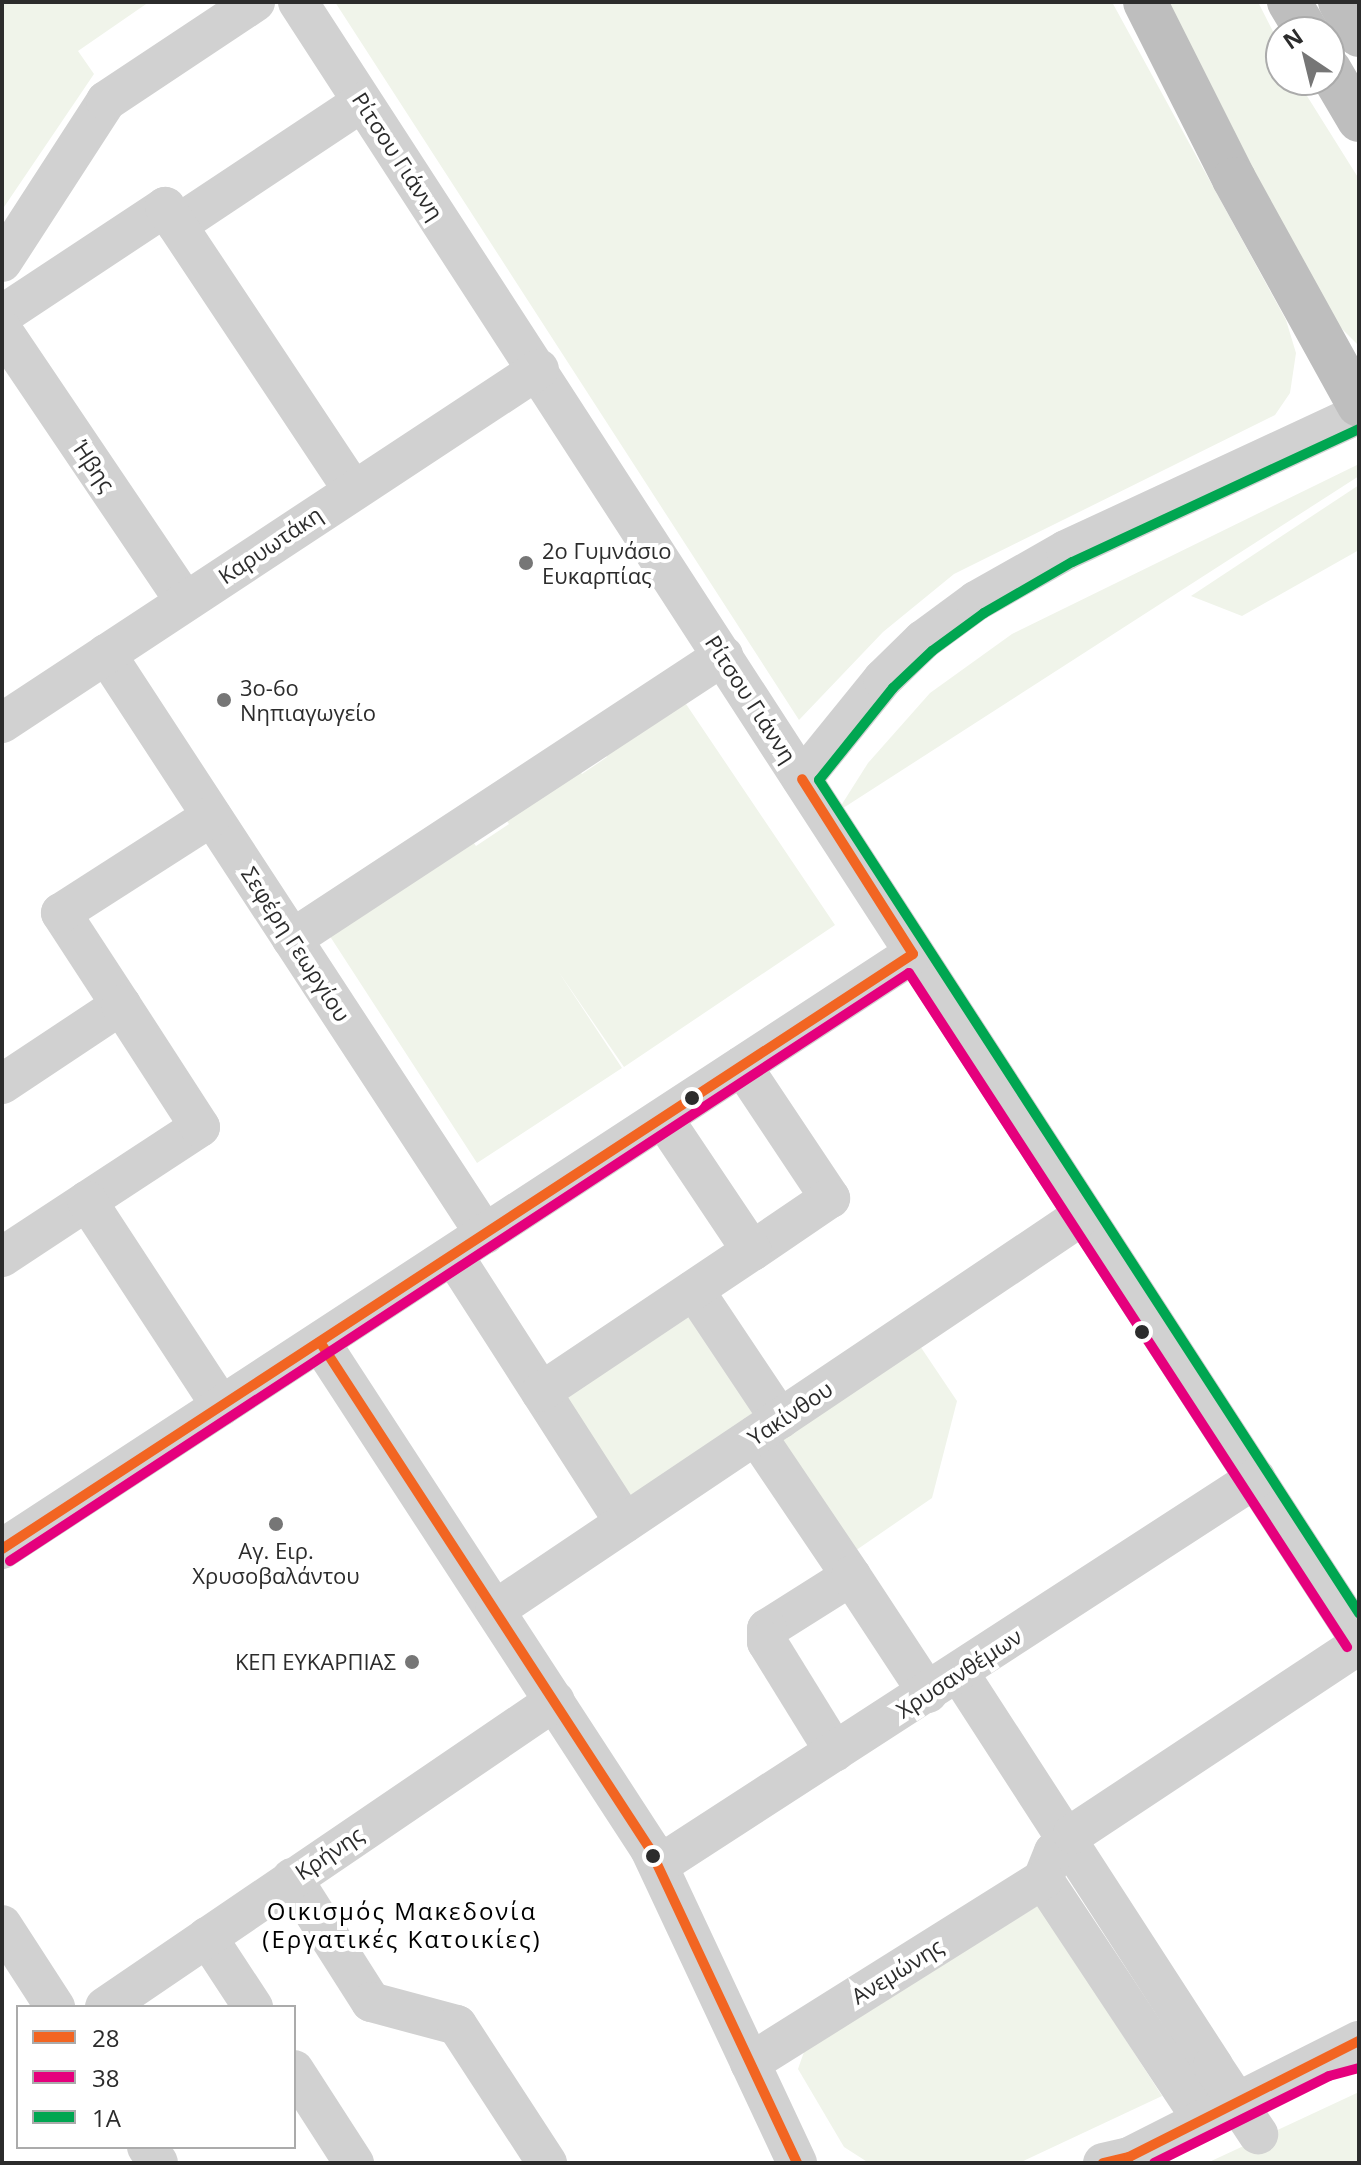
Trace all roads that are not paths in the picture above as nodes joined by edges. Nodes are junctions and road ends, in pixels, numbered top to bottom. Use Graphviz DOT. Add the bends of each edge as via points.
graph roads {
  1 [pos="255,2"];
  2 [pos="298,2"];
  3 [pos="1145,2"];
  4 [pos="1340,2"];
  5 [pos="1359,35"];
  6 [pos="1345,96"];
  7 [pos="362,102"];
  8 [pos="1359,120"];
  9 [pos="177,225"];
  10 [pos="2,262"];
  11 [pos="2,315"];
  12 [pos="2,330"];
  13 [pos="539,369"];
  14 [pos="1359,405"];
  15 [pos="1359,414"];
  16 [pos="353,490"];
  17 [pos="185,601"];
  18 [pos="106,654"];
  19 [pos="723,656"];
  20 [pos="2,723"];
  21 [pos="802,779"];
  22 [pos="212,816"];
  23 [pos="292,939"];
  24 [pos="913,954"];
  25 [pos="121,1005"];
  26 [pos="742,1066"];
  27 [pos="2,1084"];
  28 [pos="663,1118"];
  29 [pos="87,1201"];
  30 [pos="1083,1215"];
  31 [pos="469,1244"];
  32 [pos="752,1251"];
  33 [pos="2,1257"];
  34 [pos="694,1290"];
  35 [pos="320,1342"];
  36 [pos="541,1392"];
  37 [pos="221,1406"];
  38 [pos="768,1427"];
  39 [pos="1256,1478"];
  40 [pos="625,1523"];
  41 [pos="2,1549"];
  42 [pos="851,1576"];
  43 [pos="495,1610"];
  44 [pos="1359,1639"];
  45 [pos="1359,1645"];
  46 [pos="944,1683"];
  47 [pos="555,1701"];
  48 [pos="835,1752"];
  49 [pos="1066,1840"];
  50 [pos="659,1865"];
  51 [pos="292,1878"];
  52 [pos="1043,1879"];
  53 [pos="2,1925"];
  54 [pos="207,1937"];
  55 [pos="54,2005"];
  56 [pos="108,2005"];
  57 [pos="252,2005"];
  58 [pos="1359,2041"];
  59 [pos="1341,2058"];
  60 [pos="750,2063"];
  61 [pos="296,2073"];
  62 [pos="775,2117"];
  63 [pos="1249,2119"];
  64 [pos="1203,2121"];
  65 [pos="1118,2161"];
  66 [pos="354,2163"];
  67 [pos="547,2163"];
  68 [pos="781,2163"];
  69 [pos="797,2163"];
  70 [pos="826,2163"];
  1 -- 10 [label="street" via="106,101"];
  2 -- 7 [label="street, Ρίτσου Γιάννη"];
  3 -- 14 [label="highway" via="1234,179"];
  4 -- 5 [label="highway"];
  6 -- 8 [label="highway"];
  7 -- 9 [label="street"];
  7 -- 13 [label="street, Ρίτσου Γιάννη"];
  9 -- 11 [label="street" via="165,207"];
  9 -- 16 [label="street"];
  12 -- 17 [label="street, Ήβης"];
  13 -- 16 [label="street, Καρυωτάκη"];
  13 -- 19 [label="street, Ρίτσου Γιάννη"];
  15 -- 21 [label="street" via="1066,550 976,601 923,640 883,679"];
  16 -- 17 [label="street, Καρυωτάκη"];
  17 -- 18 [label="street, Καρυωτάκη"];
  18 -- 20 [label="street, Καρυωτάκη"];
  18 -- 22 [label="street, Σεφέρη Γεωργίου"];
  19 -- 21 [label="street, Ρίτσου Γιάννη"];
  19 -- 23 [label="street"];
  21 -- 24 [label="street, Ρίτσου Γιάννη"];
  22 -- 23 [label="street, Σεφέρη Γεωργίου"];
  22 -- 25 [label="street" via="61,913"];
  23 -- 31 [label="street, Σεφέρη Γεωργίου"];
  24 -- 26 [label="street"];
  24 -- 30 [label="street, Ρίτσου Γιάννη"];
  25 -- 27 [label="street"];
  25 -- 29 [label="street" via="200,1127"];
  26 -- 28 [label="street"];
  26 -- 32 [label="street" via="830,1198"];
  28 -- 31 [label="street"];
  28 -- 32 [label="street"];
  29 -- 33 [label="street"];
  29 -- 37 [label="street"];
  30 -- 38 [label="street, Υακίνθου"];
  30 -- 39 [label="street, Ρίτσου Γιάννη"];
  31 -- 35 [label="street"];
  31 -- 36 [label="street, Σεφέρη Γεωργίου"];
  32 -- 34 [label="street"];
  34 -- 36 [label="street"];
  34 -- 38 [label="street"];
  35 -- 37 [label="street"];
  35 -- 43 [label="street"];
  36 -- 40 [label="street, Σεφέρη Γεωργίου"];
  37 -- 41 [label="street"];
  38 -- 40 [label="street, Υακίνθου"];
  38 -- 42 [label="street"];
  39 -- 44 [label="street, Ρίτσου Γιάννη"];
  39 -- 46 [label="street, Χρυσανθέμων"];
  40 -- 43 [label="street, Υακίνθου"];
  42 -- 46 [label="street"];
  42 -- 48 [label="street" via="767,1629 767,1642"];
  43 -- 47 [label="street"];
  45 -- 49 [label="street"];
  46 -- 48 [label="street, Χρυσανθέμων"];
  46 -- 49 [label="street"];
  47 -- 50 [label="street"];
  47 -- 51 [label="street, Κρήνης"];
  48 -- 50 [label="street, Χρυσανθέμων"];
  49 -- 52 [label="street"];
  49 -- 63 [label="street, bridge"];
  50 -- 60 [label="street"];
  51 -- 54 [label="street, Κρήνης"];
  51 -- 67 [label="street" via="371,2002 457,2025"];
  52 -- 60 [label="street, Ανεμώνης"];
  52 -- 64 [label="street"];
  53 -- 55 [label="street"];
  54 -- 56 [label="street, Κρήνης"];
  54 -- 57 [label="street"];
  58 -- 59 [label="street"];
  59 -- 63 [label="street"];
  60 -- 62 [label="street"];
  61 -- 66 [label="street"];
  62 -- 68 [label="street"];
  62 -- 69 [label="street"];
  62 -- 70 [label="street"];
  63 -- 64 [label="street"];
  64 -- 65 [label="street"];
}
